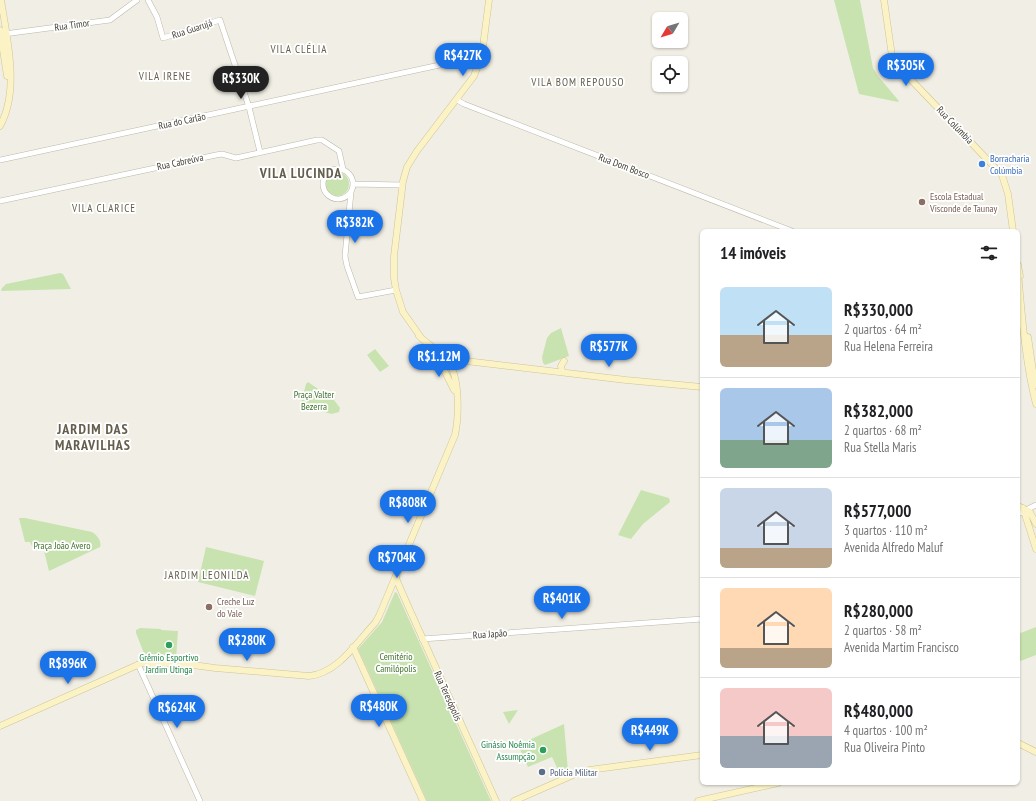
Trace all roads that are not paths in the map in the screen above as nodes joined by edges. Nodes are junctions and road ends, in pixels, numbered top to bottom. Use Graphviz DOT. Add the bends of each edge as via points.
graph roads {
  1 [pos="1,0"];
  2 [pos="137,0"];
  3 [pos="148,0"];
  4 [pos="489,0"];
  5 [pos="884,0"];
  6 [pos="2,33"];
  7 [pos="480,60"];
  8 [pos="457,100"];
  9 [pos="249,107"];
  10 [pos="0,126"];
  11 [pos="260,152"];
  12 [pos="0,160"];
  13 [pos="343,169"];
  14 [pos="353,184"];
  15 [pos="402,185"];
  16 [pos="351,192"];
  17 [pos="0,201"];
  18 [pos="787,229"];
  19 [pos="1013,229"];
  20 [pos="1020,277"];
  21 [pos="1020,288"];
  22 [pos="396,290"];
  23 [pos="419,336"];
  24 [pos="1020,338"];
  25 [pos="1027,342"];
  26 [pos="447,360"];
  27 [pos="564,361"];
  28 [pos="442,366"];
  29 [pos="562,371"];
  30 [pos="700,387"];
  31 [pos="1036,390"];
  32 [pos="456,397"];
  33 [pos="1036,404"];
  34 [pos="1036,505"];
  35 [pos="1022,510"];
  36 [pos="1036,524"];
  37 [pos="1036,549"];
  38 [pos="396,577"];
  39 [pos="391,589"];
  40 [pos="401,590"];
  41 [pos="700,619"];
  42 [pos="422,638"];
  43 [pos="353,647"];
  44 [pos="138,664"];
  45 [pos="0,726"];
  46 [pos="1020,745"];
  47 [pos="1036,752"];
  48 [pos="700,755"];
  49 [pos="769,785"];
  50 [pos="200,801"];
  51 [pos="423,801"];
  52 [pos="496,801"];
  53 [pos="514,801"];
  54 [pos="698,801"];
  1 -- 6 [label="main road"];
  2 -- 6 [label="street, Rua Timor" via="110,20"];
  3 -- 9 [label="street, Rua Guarujá" via="157,17 163,38 220,20"];
  4 -- 7 [label="main road"];
  5 -- 19 [label="main road, Rua Colúmbia" via="894,61 1002,175 1008,194"];
  6 -- 10 [label="main road" via="9,77 9,102"];
  7 -- 8 [label="main road" via="474,76"];
  7 -- 9 [label="street, Rua do Carlão" via="472,58"];
  8 -- 15 [label="main road" via="411,161"];
  8 -- 18 [label="street, Rua Dom Bosco"];
  9 -- 11 [label="street"];
  9 -- 12 [label="street, Rua do Carlão"];
  11 -- 13 [label="street, Rua Cabreúva" via="320,140 339,151"];
  11 -- 17 [label="street, Rua Cabreúva" via="236,158 216,155"];
  13 -- 14 [label="street" via="350,175"];
  13 -- 16 [label="street" via="334,169 327,173 323,180 324,190 329,197 336,199 345,198"];
  14 -- 15 [label="street"];
  14 -- 16 [label="street"];
  15 -- 22 [label="main road" via="394,256"];
  16 -- 22 [label="street" via="345,256 358,297"];
  20 -- 25 [label="main road"];
  21 -- 25 [label="main road"];
  22 -- 23 [label="main road" via="403,312"];
  23 -- 26 [label="main road"];
  23 -- 28 [label="main road"];
  24 -- 25 [label="street"];
  25 -- 31 [label="main road"];
  25 -- 33 [label="main road" via="1030,377"];
  26 -- 28 [label="main road"];
  26 -- 29 [label="main road"];
  26 -- 32 [label="main road" via="453,371 457,388"];
  27 -- 29 [label="main road"];
  28 -- 32 [label="main road"];
  29 -- 30 [label="main road"];
  32 -- 38 [label="main road" via="458,420 455,435"];
  34 -- 35 [label="street"];
  35 -- 36 [label="main road" via="1032,515"];
  35 -- 37 [label="main road"];
  38 -- 39 [label="main road"];
  38 -- 40 [label="main road, Rua Teresópolis"];
  39 -- 40 [label="main road"];
  39 -- 43 [label="main road" via="377,619"];
  40 -- 42 [label="main road, Rua Teresópolis"];
  41 -- 42 [label="street, Rua Japão"];
  42 -- 52 [label="main road, Rua Teresópolis"];
  43 -- 44 [label="main road" via="325,672 309,676 178,663"];
  43 -- 51 [label="main road"];
  44 -- 45 [label="main road"];
  44 -- 50 [label="street"];
  46 -- 47 [label="main road"];
  48 -- 53 [label="main road" via="589,770"];
  49 -- 54 [label="main road"];
}
